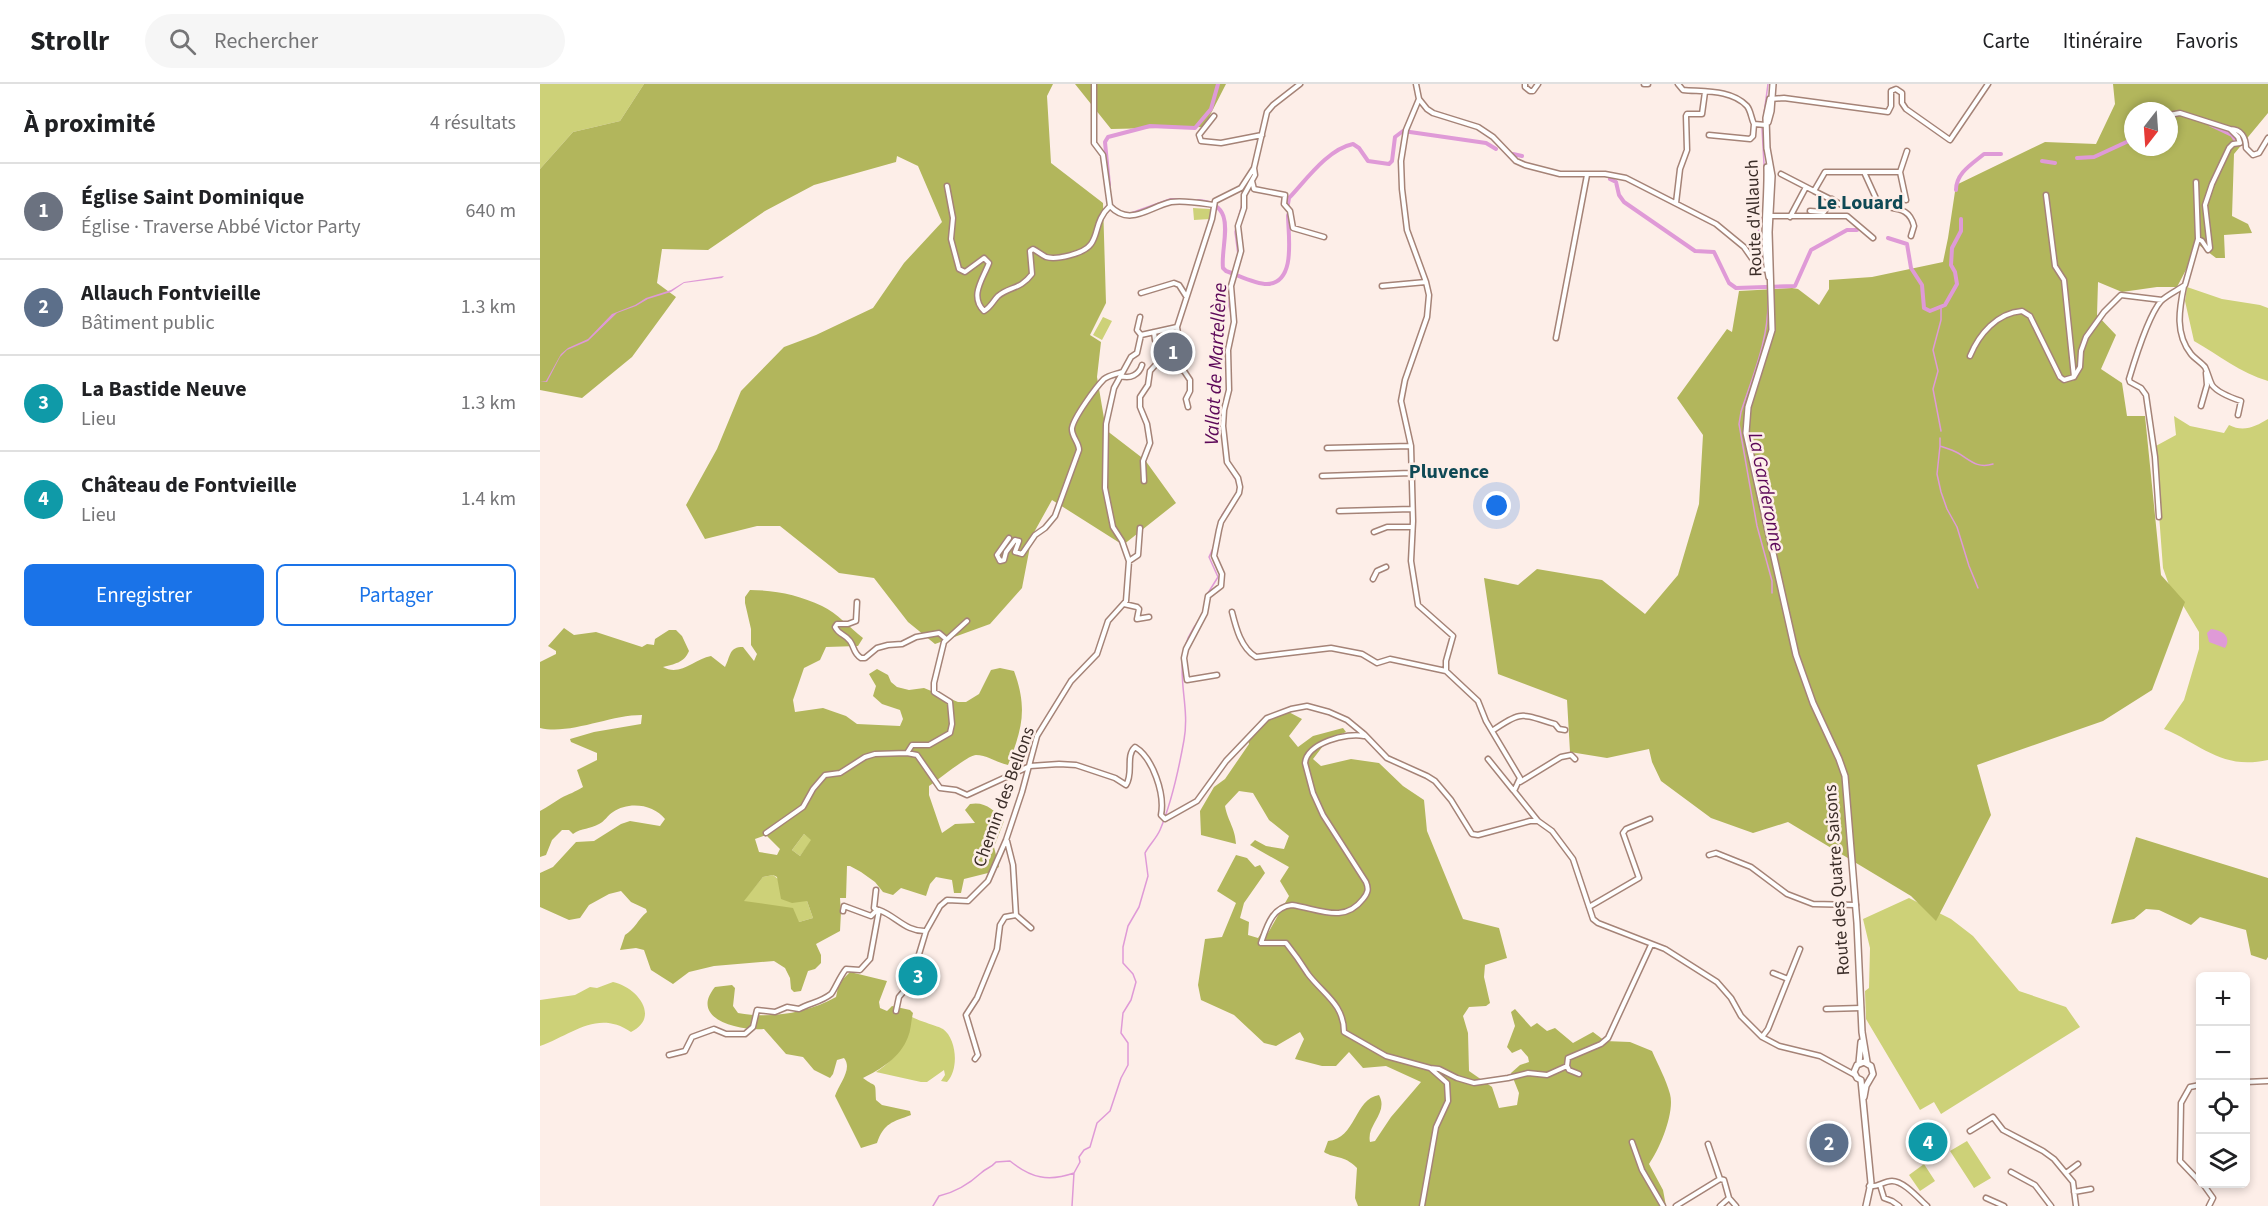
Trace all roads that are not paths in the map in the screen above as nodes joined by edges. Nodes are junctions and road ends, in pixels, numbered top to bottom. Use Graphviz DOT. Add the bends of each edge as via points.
graph roads {
  1 [pos="1094,84"];
  2 [pos="1300,84"];
  3 [pos="1416,84"];
  4 [pos="1525,84"];
  5 [pos="1538,84"];
  6 [pos="1678,84"];
  7 [pos="1718,84"];
  8 [pos="1773,84"];
  9 [pos="1988,84"];
  10 [pos="1893,86"];
  11 [pos="1705,92"];
  12 [pos="1716,92"];
  13 [pos="1419,99"];
  14 [pos="1770,99"];
  15 [pos="2178,113"];
  16 [pos="1214,116"];
  17 [pos="1754,124"];
  18 [pos="1767,124"];
  19 [pos="2230,129"];
  20 [pos="1262,135"];
  21 [pos="1709,135"];
  22 [pos="2268,138"];
  23 [pos="1907,151"];
  24 [pos="1254,168"];
  25 [pos="1864,172"];
  26 [pos="1900,172"];
  27 [pos="1781,174"];
  28 [pos="1587,175"];
  29 [pos="1252,180"];
  30 [pos="2196,182"];
  31 [pos="947,186"];
  32 [pos="1806,187"];
  33 [pos="1814,191"];
  34 [pos="2046,195"];
  35 [pos="1832,200"];
  36 [pos="1906,200"];
  37 [pos="1676,203"];
  38 [pos="1214,205"];
  39 [pos="1842,205"];
  40 [pos="1110,206"];
  41 [pos="1810,212"];
  42 [pos="1768,216"];
  43 [pos="1790,217"];
  44 [pos="1911,236"];
  45 [pos="1324,237"];
  46 [pos="1873,238"];
  47 [pos="2198,239"];
  48 [pos="1769,269"];
  49 [pos="1426,282"];
  50 [pos="2185,285"];
  51 [pos="1382,286"];
  52 [pos="1141,293"];
  53 [pos="1186,296"];
  54 [pos="2162,300"];
  55 [pos="1140,317"];
  56 [pos="1177,327"];
  57 [pos="1154,332"];
  58 [pos="1141,334"];
  59 [pos="1556,338"];
  60 [pos="1155,340"];
  61 [pos="1168,346"];
  62 [pos="1970,356"];
  63 [pos="1182,358"];
  64 [pos="1160,360"];
  65 [pos="1167,364"];
  66 [pos="1142,365"];
  67 [pos="2204,366"];
  68 [pos="1184,371"];
  69 [pos="1122,374"];
  70 [pos="2074,377"];
  71 [pos="2201,406"];
  72 [pos="1188,407"];
  73 [pos="2238,415"];
  74 [pos="1411,446"];
  75 [pos="1327,448"];
  76 [pos="1749,451"];
  77 [pos="1411,472"];
  78 [pos="1322,476"];
  79 [pos="1143,481"];
  80 [pos="1412,509"];
  81 [pos="1339,511"];
  82 [pos="2159,517"];
  83 [pos="1412,527"];
  84 [pos="1140,528"];
  85 [pos="1374,532"];
  86 [pos="1009,538"];
  87 [pos="1129,561"];
  88 [pos="1386,567"];
  89 [pos="1373,579"];
  90 [pos="857,602"];
  91 [pos="1124,604"];
  92 [pos="1232,612"];
  93 [pos="1149,617"];
  94 [pos="967,621"];
  95 [pos="946,639"];
  96 [pos="1446,671"];
  97 [pos="1217,675"];
  98 [pos="1565,730"];
  99 [pos="1492,731"];
  100 [pos="1368,737"];
  101 [pos="907,753"];
  102 [pos="1488,759"];
  103 [pos="1575,759"];
  104 [pos="1029,766"];
  105 [pos="1520,782"];
  106 [pos="1514,791"];
  107 [pos="1650,819"];
  108 [pos="1538,821"];
  109 [pos="766,833"];
  110 [pos="1006,840"];
  111 [pos="1709,855"];
  112 [pos="876,890"];
  113 [pos="1856,905"];
  114 [pos="1588,907"];
  115 [pos="878,910"];
  116 [pos="843,911"];
  117 [pos="1016,915"];
  118 [pos="1031,928"];
  119 [pos="926,931"];
  120 [pos="1651,945"];
  121 [pos="1800,949"];
  122 [pos="1773,973"];
  123 [pos="1788,979"];
  124 [pos="1826,1008"];
  125 [pos="1862,1008"];
  126 [pos="896,1011"];
  127 [pos="1862,1032"];
  128 [pos="1762,1037"];
  129 [pos="669,1055"];
  130 [pos="975,1059"];
  131 [pos="1867,1062"];
  132 [pos="1857,1065"];
  133 [pos="1567,1066"];
  134 [pos="1430,1068"];
  135 [pos="1847,1070"];
  136 [pos="1579,1074"];
  137 [pos="1855,1075"];
  138 [pos="1869,1079"];
  139 [pos="1861,1080"];
  140 [pos="2250,1082"];
  141 [pos="2268,1082"];
  142 [pos="2196,1086"];
  143 [pos="1864,1096"];
  144 [pos="1971,1131"];
  145 [pos="1632,1142"];
  146 [pos="1708,1144"];
  147 [pos="2078,1164"];
  148 [pos="2011,1172"];
  149 [pos="2066,1173"];
  150 [pos="2196,1177"];
  151 [pos="1720,1179"];
  152 [pos="1870,1185"];
  153 [pos="1880,1185"];
  154 [pos="2206,1188"];
  155 [pos="2091,1190"];
  156 [pos="2074,1192"];
  157 [pos="1729,1198"];
  158 [pos="1986,1198"];
  159 [pos="1422,1206"];
  160 [pos="1663,1206"];
  161 [pos="1676,1206"];
  162 [pos="1720,1206"];
  163 [pos="1736,1206"];
  164 [pos="1865,1206"];
  165 [pos="1899,1206"];
  166 [pos="1927,1206"];
  167 [pos="2004,1206"];
  168 [pos="2051,1206"];
  169 [pos="2075,1206"];
  170 [pos="2209,1206"];
  1 -- 40 [label="street" via="1094,143 1103,155"];
  2 -- 20 [label="street" via="1269,109"];
  3 -- 13 [label="street"];
  4 -- 5 [label="street" via="1530,91"];
  6 -- 11 [label="street" via="1683,90"];
  7 -- 12 [label="street"];
  8 -- 14 [label="main road, Route d'Allauch"];
  9 -- 10 [label="street" via="1950,140 1906,109 1902,93"];
  10 -- 14 [label="street" via="1888,112"];
  11 -- 12 [label="street"];
  11 -- 37 [label="street" via="1702,114 1686,116 1688,150 1680,169"];
  12 -- 17 [label="street" via="1745,105"];
  13 -- 28 [label="street" via="1433,113 1478,127 1525,165 1560,174"];
  13 -- 49 [label="street" via="1406,131 1401,161 1407,230"];
  14 -- 18 [label="main road, Route d'Allauch"];
  15 -- 19 [label="street"];
  16 -- 20 [label="street" via="1199,135 1201,141 1221,143"];
  17 -- 18 [label="street"];
  17 -- 21 [label="street" via="1753,136 1747,140"];
  18 -- 42 [label="main road, Route d'Allauch"];
  19 -- 22 [label="street" via="2243,134 2248,153 2253,155 2259,153"];
  19 -- 47 [label="street" via="2238,137 2237,144 2229,148 2205,205 2210,248"];
  20 -- 24 [label="street"];
  23 -- 26 [label="street"];
  24 -- 29 [label="street"];
  24 -- 38 [label="street" via="1241,188 1218,198"];
  25 -- 26 [label="street"];
  25 -- 33 [label="street" via="1825,172"];
  25 -- 44 [label="street" via="1879,205 1908,213 1913,221"];
  26 -- 36 [label="street"];
  27 -- 32 [label="street"];
  28 -- 37 [label="street" via="1626,178"];
  28 -- 59 [label="street"];
  29 -- 45 [label="street" via="1254,189 1284,194 1293,228"];
  29 -- 97 [label="street" via="1244,195 1238,226 1241,251 1231,286 1234,322 1228,350 1229,390 1223,426 1227,462 1240,487 1221,522 1214,556 1222,574 1221,586 1208,596 1184,658 1187,680"];
  30 -- 47 [label="street"];
  31 -- 40 [label="street" via="953,218 951,239 959,270 965,272 984,258 989,262 977,289 984,311 992,307 998,296 1024,284 1032,274 1030,250 1054,257 1083,250 1091,244 1098,223"];
  32 -- 33 [label="street"];
  32 -- 43 [label="street"];
  33 -- 35 [label="street"];
  34 -- 70 [label="street" via="2055,266 2064,280"];
  35 -- 39 [label="street"];
  35 -- 41 [label="street" via="1824,212"];
  37 -- 48 [label="street" via="1729,233 1760,270"];
  38 -- 40 [label="street" via="1172,202 1132,216 1124,216"];
  38 -- 53 [label="street"];
  42 -- 43 [label="street"];
  42 -- 48 [label="main road, Route d'Allauch" via="1764,231"];
  43 -- 46 [label="street" via="1847,216"];
  47 -- 50 [label="street"];
  48 -- 76 [label="main road, Route d'Allauch" via="1772,330 1746,416"];
  49 -- 51 [label="street"];
  49 -- 74 [label="street" via="1427,317 1402,390"];
  50 -- 54 [label="street"];
  50 -- 67 [label="street" via="2179,330 2189,351"];
  52 -- 53 [label="street" via="1174,283"];
  53 -- 56 [label="street"];
  54 -- 70 [label="street" via="2121,295 2086,337 2080,351 2079,373"];
  54 -- 82 [label="street" via="2139,345 2129,379 2146,395"];
  55 -- 58 [label="street" via="1137,330"];
  56 -- 57 [label="street"];
  56 -- 63 [label="street"];
  57 -- 58 [label="street"];
  57 -- 60 [label="street"];
  58 -- 69 [label="street" via="1137,353"];
  61 -- 64 [label="street" via="1160,347"];
  62 -- 70 [label="street" via="1990,326 2022,311 2030,316 2060,377"];
  63 -- 65 [label="street" via="1176,357"];
  63 -- 68 [label="street"];
  64 -- 65 [label="street"];
  64 -- 79 [label="street" via="1150,371 1148,385 1140,397 1150,442 1143,461"];
  65 -- 68 [label="street"];
  66 -- 69 [label="street" via="1135,375 1128,378"];
  67 -- 71 [label="street" via="2207,385"];
  67 -- 73 [label="street" via="2216,388 2241,401"];
  68 -- 72 [label="street" via="1190,380"];
  69 -- 86 [label="street" via="1104,380 1075,420 1072,431 1079,450 1055,516 1022,555 1015,552 1019,541 1015,540 1004,560 997,559"];
  69 -- 87 [label="street" via="1110,400 1104,473 1109,513"];
  74 -- 75 [label="street"];
  74 -- 77 [label="street"];
  76 -- 113 [label="main road, Route des Quatre Saisons" via="1804,679 1845,776"];
  77 -- 78 [label="street"];
  77 -- 80 [label="street"];
  80 -- 81 [label="street"];
  80 -- 83 [label="street"];
  83 -- 85 [label="street" via="1387,527"];
  83 -- 96 [label="street" via="1411,561 1417,602 1452,636"];
  84 -- 87 [label="street" via="1138,555"];
  87 -- 91 [label="street"];
  88 -- 89 [label="street" via="1377,571"];
  90 -- 95 [label="street" via="856,621 835,627 850,640 861,658 878,648 916,637 939,633"];
  91 -- 93 [label="street" via="1139,609 1137,619"];
  91 -- 104 [label="street, Chemin des Bellons" via="1108,621 1097,654 1071,681 1037,736"];
  92 -- 96 [label="street" via="1250,654 1263,657 1331,648 1362,654 1377,663 1390,659"];
  94 -- 95 [label="street"];
  95 -- 101 [label="street" via="933,689 950,702 950,733 929,745 912,745"];
  96 -- 99 [label="street" via="1478,701"];
  98 -- 99 [label="street" via="1519,715"];
  99 -- 105 [label="street"];
  100 -- 104 [label="street" via="1347,720 1307,706 1272,716 1226,761 1197,801 1165,819 1153,768 1136,748 1131,752 1126,785 1076,765"];
  100 -- 108 [label="street" via="1387,758 1435,781 1472,834"];
  100 -- 134 [label="street" via="1338,737 1305,758 1313,793 1366,882 1367,895 1347,913 1286,905 1270,920 1261,943 1286,943 1333,998 1344,1032 1386,1056"];
  101 -- 104 [label="street" via="917,755 940,788 967,795"];
  101 -- 109 [label="street" via="875,754 840,772 825,775 803,807"];
  102 -- 106 [label="street"];
  103 -- 105 [label="street" via="1571,755 1561,757"];
  104 -- 110 [label="street, Chemin des Bellons"];
  105 -- 106 [label="street"];
  106 -- 108 [label="street"];
  107 -- 114 [label="street" via="1623,833 1639,878"];
  108 -- 114 [label="street" via="1552,831 1573,860"];
  110 -- 117 [label="street" via="1013,865"];
  110 -- 119 [label="street, Chemin des Bellons" via="985,885 968,901 942,903"];
  111 -- 113 [label="street" via="1716,853 1751,867 1787,894 1813,904"];
  112 -- 115 [label="street" via="874,909"];
  113 -- 125 [label="main road, Route des Quatre Saisons"];
  114 -- 120 [label="street" via="1598,923"];
  115 -- 116 [label="street" via="871,916 844,906"];
  115 -- 119 [label="street" via="905,926"];
  115 -- 129 [label="street" via="870,959 860,970 846,969 832,993 799,1009 787,1006 775,1012 757,1010 753,1027 746,1034 726,1034 714,1029 692,1037 684,1051"];
  117 -- 118 [label="street"];
  117 -- 130 [label="street" via="1002,921 997,949 966,1015 978,1055"];
  119 -- 126 [label="street" via="910,984 899,996"];
  120 -- 128 [label="street" via="1669,951 1717,982"];
  120 -- 133 [label="street" via="1608,1038 1568,1058"];
  121 -- 123 [label="street"];
  122 -- 123 [label="street"];
  123 -- 128 [label="street"];
  124 -- 125 [label="street"];
  125 -- 127 [label="main road, Route des Quatre Saisons"];
  127 -- 131 [label="main road, Route des Quatre Saisons"];
  127 -- 132 [label="main road, Route des Quatre Saisons"];
  128 -- 135 [label="street" via="1820,1056"];
  131 -- 132 [label="main road"];
  131 -- 138 [label="main road, Route des Quatre Saisons" via="1873,1071"];
  132 -- 135 [label="street"];
  132 -- 137 [label="main road, Route des Quatre Saisons"];
  133 -- 134 [label="street" via="1547,1075 1528,1073 1474,1083"];
  133 -- 136 [label="street"];
  134 -- 159 [label="street" via="1447,1083 1449,1095 1436,1127"];
  135 -- 137 [label="street"];
  137 -- 139 [label="main road"];
  138 -- 139 [label="main road"];
  138 -- 143 [label="main road, Route des Quatre Saisons"];
  139 -- 143 [label="main road, Route des Quatre Saisons"];
  140 -- 141 [label="street"];
  142 -- 150 [label="street" via="2190,1087 2182,1100 2180,1161"];
  143 -- 152 [label="main road, Route des Quatre Saisons"];
  144 -- 149 [label="street" via="1993,1117 2002,1130 2054,1159"];
  145 -- 160 [label="street" via="1642,1170"];
  146 -- 151 [label="street"];
  147 -- 149 [label="street"];
  148 -- 168 [label="street" via="2035,1185"];
  149 -- 156 [label="street"];
  151 -- 157 [label="street" via="1724,1180"];
  151 -- 161 [label="street"];
  152 -- 153 [label="street"];
  152 -- 164 [label="main road, Route des Quatre Saisons"];
  153 -- 165 [label="street" via="1884,1198"];
  153 -- 166 [label="street" via="1896,1181"];
  154 -- 170 [label="street" via="2213,1198"];
  155 -- 156 [label="street"];
  156 -- 169 [label="street"];
  157 -- 162 [label="street"];
  157 -- 163 [label="street"];
  158 -- 167 [label="street"];
}
